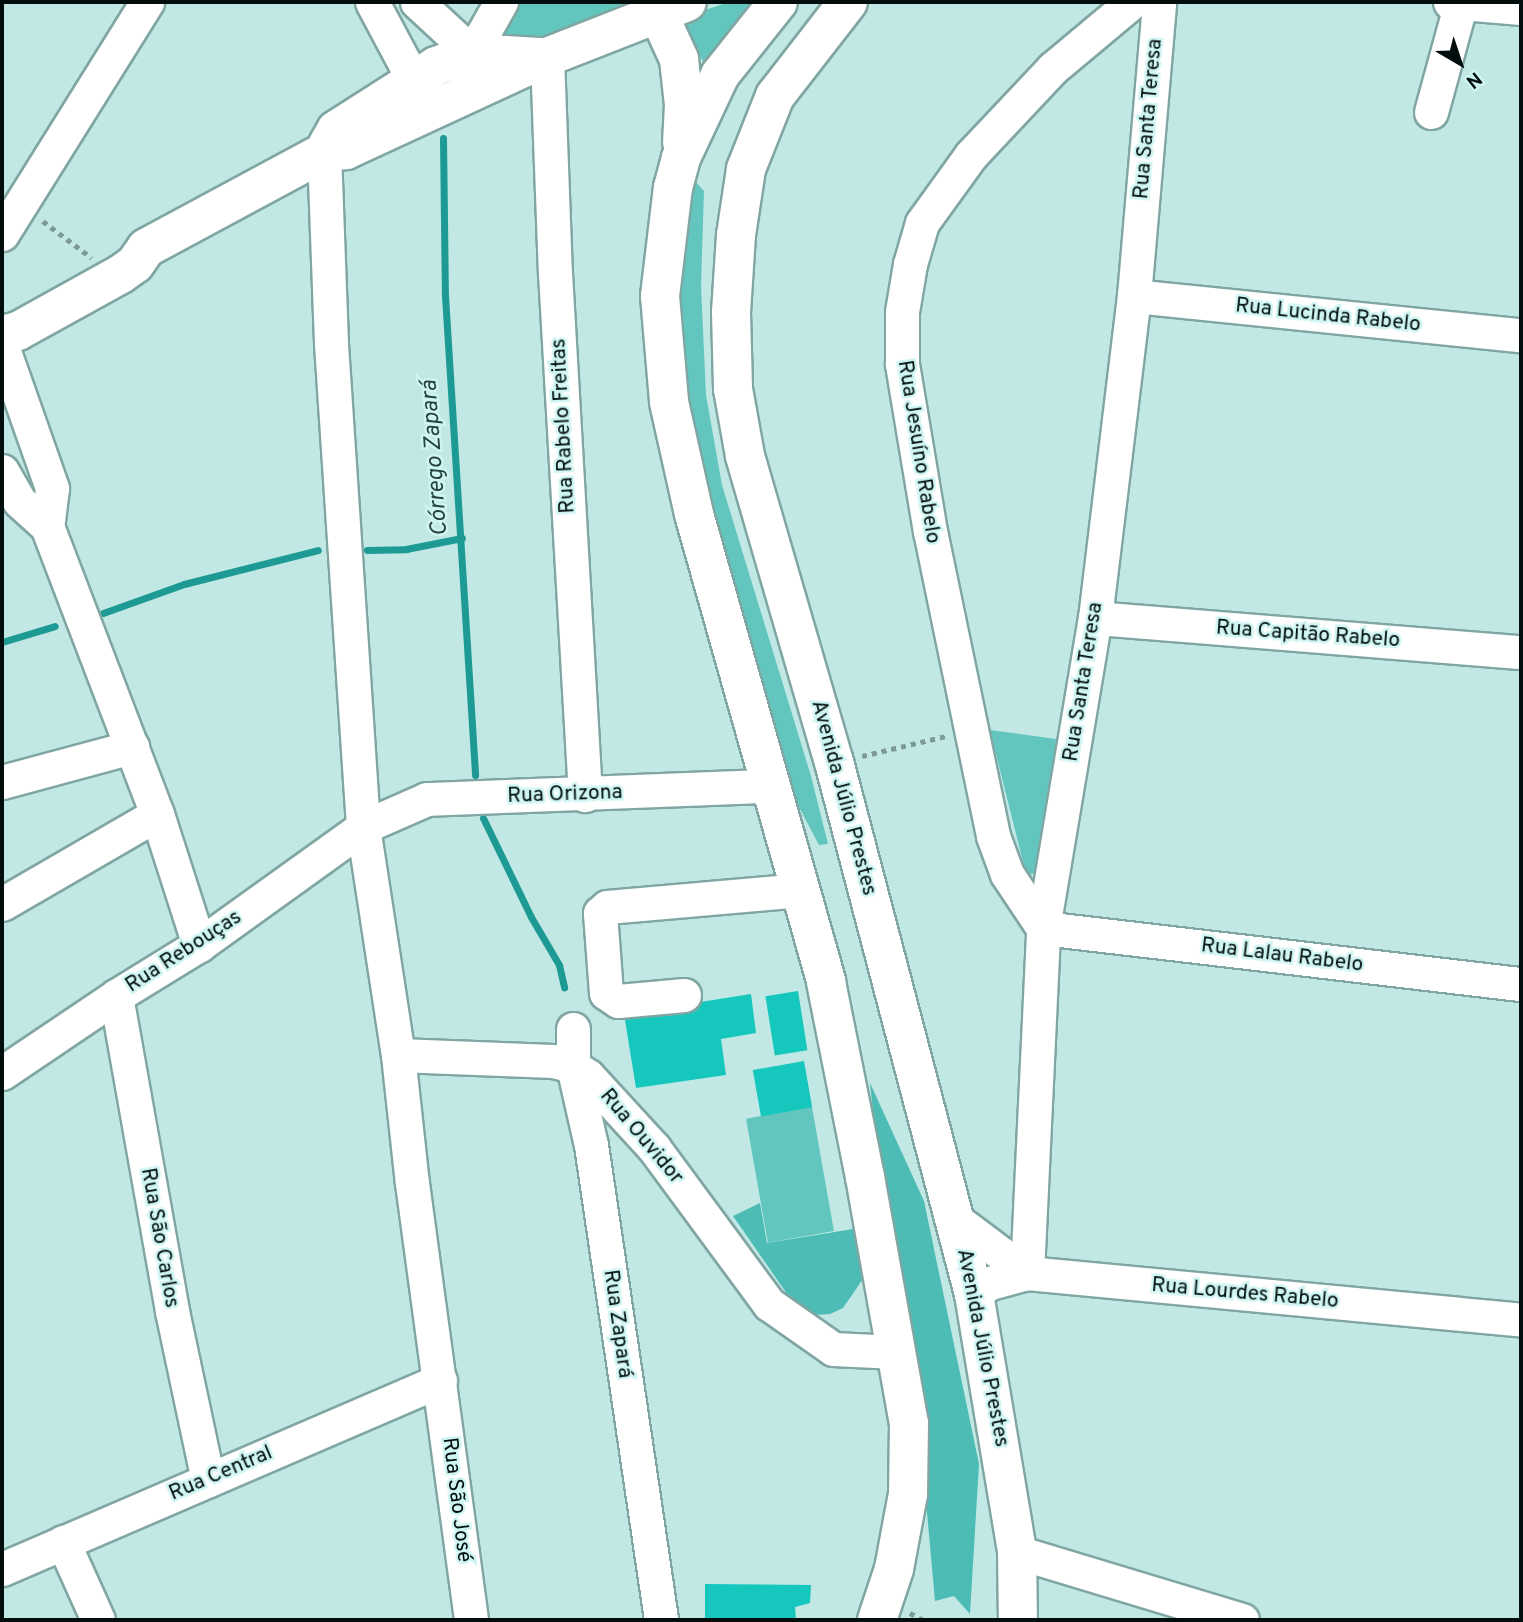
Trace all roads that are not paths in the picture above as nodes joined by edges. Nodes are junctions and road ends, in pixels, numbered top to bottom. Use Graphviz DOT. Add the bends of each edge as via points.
graph roads {
  1 [pos="147,2"];
  2 [pos="416,2"];
  3 [pos="501,2"];
  4 [pos="778,2"];
  5 [pos="848,2"];
  6 [pos="1132,2"];
  7 [pos="1159,2"];
  8 [pos="1450,2"];
  9 [pos="1461,2"];
  10 [pos="1521,8"];
  11 [pos="653,9"];
  12 [pos="378,13"];
  13 [pos="472,53"];
  14 [pos="547,57"];
  15 [pos="436,94"];
  16 [pos="1431,112"];
  17 [pos="324,152"];
  18 [pos="681,158"];
  19 [pos="2,234"];
  20 [pos="146,248"];
  21 [pos="1134,296"];
  22 [pos="2,309"];
  23 [pos="2,335"];
  24 [pos="1521,335"];
  25 [pos="2,346"];
  26 [pos="2,471"];
  27 [pos="52,488"];
  28 [pos="10,503"];
  29 [pos="47,526"];
  30 [pos="1095,618"];
  31 [pos="1521,652"];
  32 [pos="132,747"];
  33 [pos="2,782"];
  34 [pos="773,786"];
  35 [pos="585,795"];
  36 [pos="157,814"];
  37 [pos="363,827"];
  38 [pos="801,890"];
  39 [pos="2,904"];
  40 [pos="1043,928"];
  41 [pos="199,945"];
  42 [pos="1521,984"];
  43 [pos="684,995"];
  44 [pos="116,996"];
  45 [pos="573,1029"];
  46 [pos="398,1055"];
  47 [pos="573,1066"];
  48 [pos="2,1073"];
  49 [pos="956,1219"];
  50 [pos="1027,1273"];
  51 [pos="974,1294"];
  52 [pos="1521,1320"];
  53 [pos="893,1336"];
  54 [pos="440,1380"];
  55 [pos="208,1480"];
  56 [pos="63,1542"];
  57 [pos="1017,1552"];
  58 [pos="2,1569"];
  59 [pos="98,1620"];
  60 [pos="471,1620"];
  61 [pos="661,1620"];
  62 [pos="877,1620"];
  63 [pos="1018,1620"];
  64 [pos="1242,1620"];
  1 -- 19 [label="street"];
  2 -- 12 [label="street"];
  2 -- 13 [label="street"];
  3 -- 13 [label="street"];
  4 -- 18 [label="main road" via="720,75"];
  5 -- 49 [label="main road, Avenida Júlio Prestes" via="775,96 747,169 736,235 731,312 733,389 745,456 834,762"];
  6 -- 40 [label="street, Rua Jesuíno Rabelo" via="1053,68 971,155 922,223 902,312 902,364 930,531 993,836 1007,874"];
  7 -- 21 [label="street, Rua Santa Teresa"];
  8 -- 9 [label="street"];
  9 -- 10 [label="street"];
  9 -- 16 [label="street"];
  11 -- 14 [label="main road"];
  11 -- 18 [label="main road" via="679,59 684,105"];
  12 -- 15 [label="street"];
  13 -- 14 [label="main road"];
  13 -- 15 [label="main road"];
  14 -- 15 [label="main road"];
  14 -- 35 [label="street, Rua Rabelo Freitas"];
  15 -- 17 [label="main road" via="346,150"];
  17 -- 20 [label="main road"];
  17 -- 37 [label="street, Rua São José" via="331,344"];
  18 -- 34 [label="main road" via="673,187 660,296 669,402 694,514"];
  20 -- 22 [label="main road" via="125,244"];
  20 -- 23 [label="main road" via="121,274 18,331"];
  21 -- 24 [label="street, Rua Lucinda Rabelo"];
  21 -- 30 [label="street, Rua Santa Teresa"];
  25 -- 27 [label="street"];
  26 -- 28 [label="street"];
  27 -- 28 [label="street"];
  27 -- 29 [label="street"];
  28 -- 29 [label="street"];
  29 -- 32 [label="street"];
  30 -- 31 [label="street, Rua Capitão Rabelo"];
  30 -- 40 [label="street, Rua Santa Teresa"];
  32 -- 33 [label="street"];
  32 -- 36 [label="street"];
  34 -- 35 [label="street, Rua Orizona"];
  34 -- 38 [label="main road"];
  35 -- 37 [label="street, Rua Orizona" via="427,799"];
  36 -- 39 [label="street"];
  36 -- 41 [label="street"];
  37 -- 41 [label="street, Rua Rebouças"];
  37 -- 46 [label="street, Rua São José"];
  38 -- 43 [label="street" via="607,907 600,913 606,993 618,1001"];
  38 -- 53 [label="main road" via="826,982"];
  40 -- 42 [label="street, Rua Lalau Rabelo"];
  40 -- 50 [label="street, Rua Santa Teresa"];
  41 -- 44 [label="street, Rua Rebouças"];
  44 -- 48 [label="street, Rua Rebouças"];
  44 -- 55 [label="street, Rua São Carlos" via="172,1311"];
  45 -- 47 [label="street, Rua Zapará"];
  46 -- 47 [label="street" via="553,1061"];
  46 -- 54 [label="street, Rua São José"];
  47 -- 53 [label="street, Rua Ouvidor" via="588,1076 654,1148 769,1304 820,1342 857,1335"];
  47 -- 61 [label="street, Rua Zapará" via="591,1145"];
  49 -- 50 [label="street"];
  49 -- 51 [label="main road, Avenida Júlio Prestes"];
  50 -- 51 [label="street, Rua Lourdes Rabelo" via="998,1280"];
  50 -- 52 [label="street, Rua Lourdes Rabelo"];
  51 -- 57 [label="main road, Avenida Júlio Prestes"];
  53 -- 62 [label="main road" via="909,1423 908,1494 894,1569"];
  54 -- 55 [label="street, Rua Central"];
  54 -- 60 [label="street, Rua São José"];
  55 -- 56 [label="street, Rua Central"];
  56 -- 58 [label="street, Rua Central"];
  56 -- 59 [label="street"];
  57 -- 63 [label="main road, Avenida Júlio Prestes"];
  57 -- 64 [label="street"];
}
